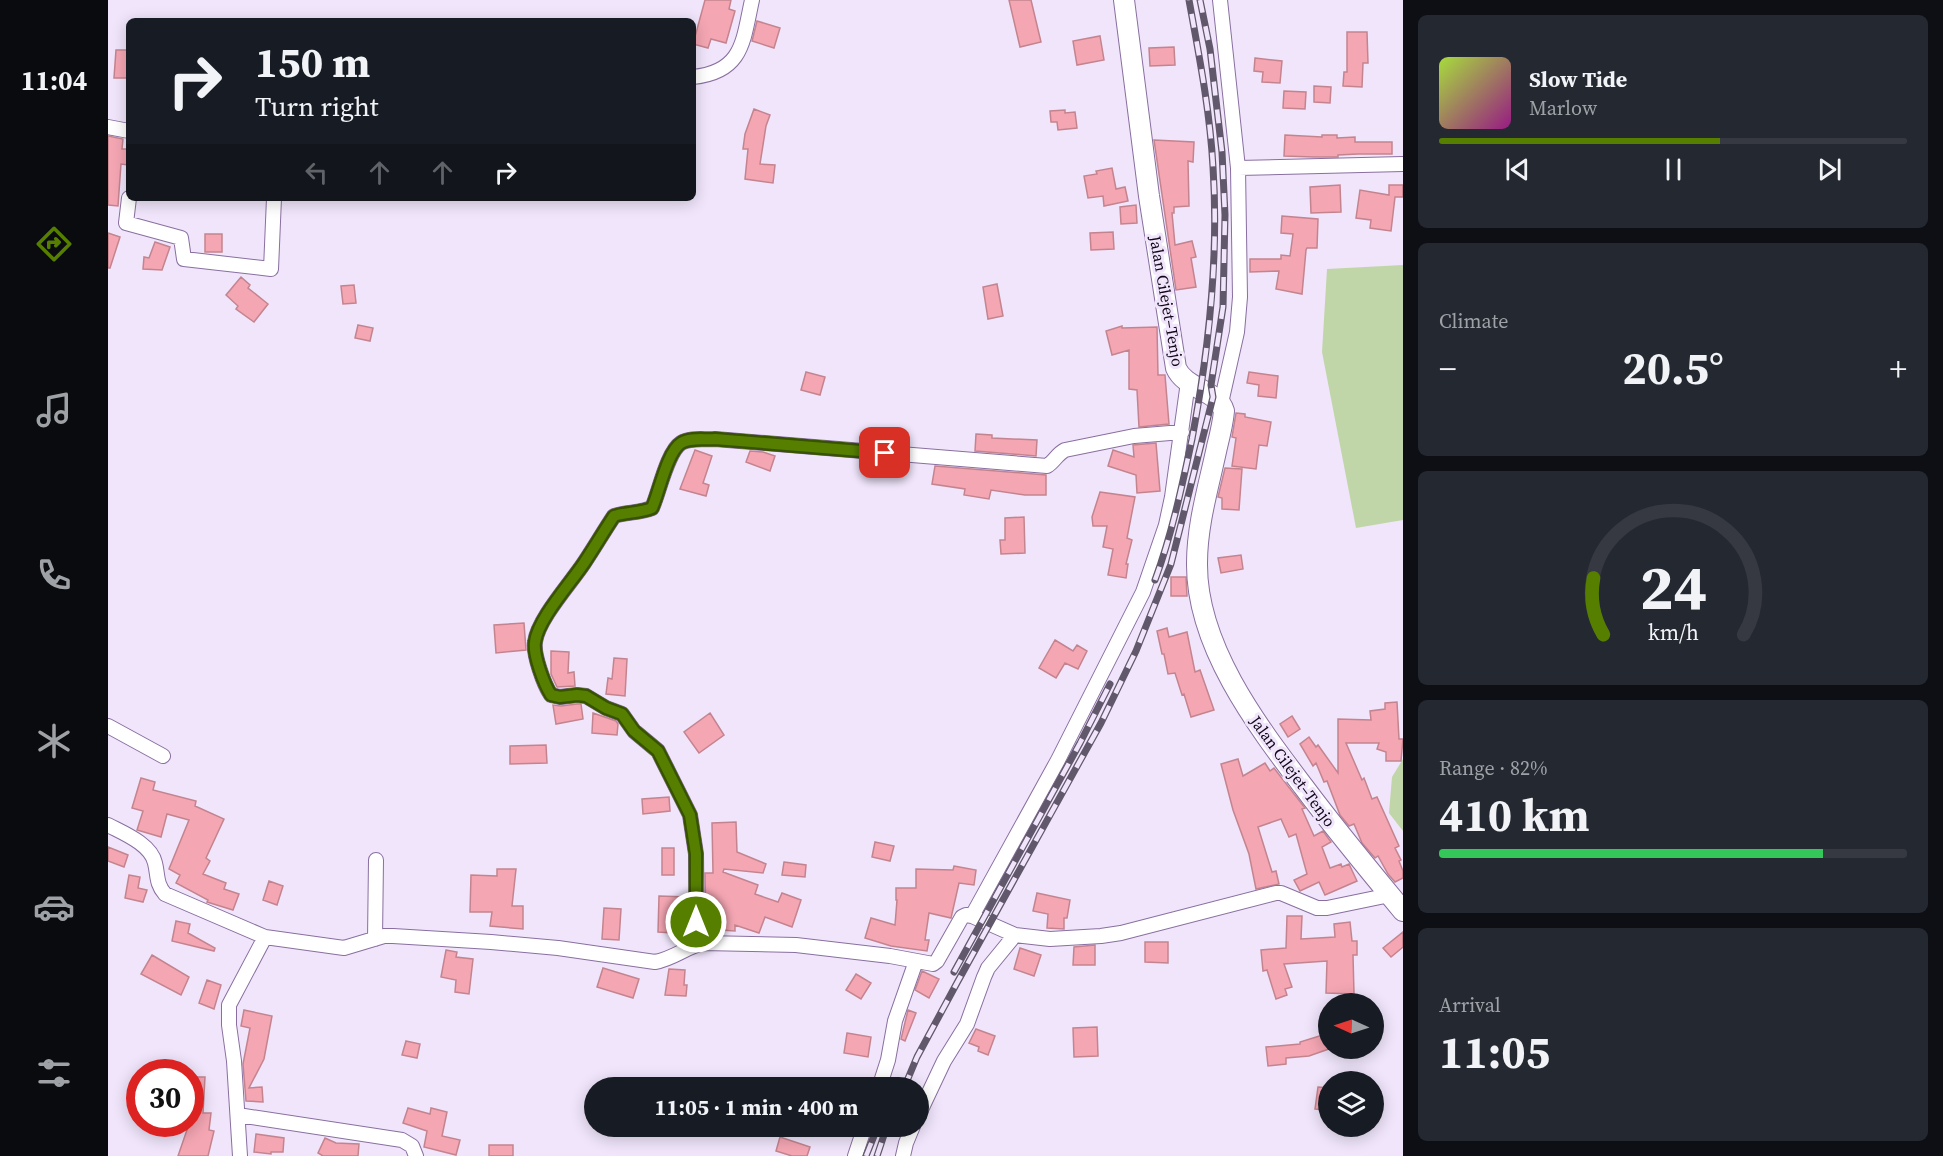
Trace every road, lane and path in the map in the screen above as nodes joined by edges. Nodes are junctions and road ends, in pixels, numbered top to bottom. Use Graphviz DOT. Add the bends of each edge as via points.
graph roads {
  1 [pos="752,0"];
  2 [pos="1124,0"];
  3 [pos="1224,2"];
  4 [pos="696,77"];
  5 [pos="108,127"];
  6 [pos="126,130"];
  7 [pos="1403,164"];
  8 [pos="1238,168"];
  9 [pos="129,201"];
  10 [pos="274,201"];
  11 [pos="1188,382"];
  12 [pos="1221,404"];
  13 [pos="1182,432"];
  14 [pos="108,726"];
  15 [pos="163,756"];
  16 [pos="108,825"];
  17 [pos="376,860"];
  18 [pos="1390,895"];
  19 [pos="1403,911"];
  20 [pos="972,916"];
  21 [pos="1015,935"];
  22 [pos="265,936"];
  23 [pos="375,939"];
  24 [pos="696,945"];
  25 [pos="916,961"];
  26 [pos="883,1077"];
  27 [pos="929,1093"];
  28 [pos="238,1115"];
  29 [pos="861,1137"];
  30 [pos="908,1137"];
  31 [pos="240,1156"];
  32 [pos="416,1156"];
  33 [pos="855,1156"];
  34 [pos="903,1156"];
  1 -- 4 [label="street" via="743,43 732,62 710,75"];
  2 -- 11 [label="main road, Jalan Cilejet–Tenjo" via="1175,362"];
  3 -- 8 [label="street"];
  5 -- 6 [label="street"];
  7 -- 8 [label="street"];
  8 -- 12 [label="street" via="1239,319"];
  9 -- 10 [label="street" via="126,223 181,238 184,259 271,269"];
  11 -- 12 [label="main road, Jalan Cilejet–Tenjo"];
  11 -- 13 [label="street"];
  12 -- 18 [label="main road, Jalan Cilejet–Tenjo" via="1224,415 1200,529 1197,564 1201,598 1213,641 1239,694 1270,743"];
  13 -- 20 [label="street" via="1169,511 1143,592 1058,760"];
  13 -- 24 [label="street" via="1134,436 1065,450 1047,466 715,439 681,443 661,479 652,508 614,516 542,623 535,656 551,695 586,696 622,714 634,731 658,751 690,815 696,854"];
  14 -- 15 [label="street"];
  16 -- 22 [label="street" via="152,854 157,880 165,894"];
  17 -- 23 [label="street"];
  18 -- 19 [label="main road, Jalan Cilejet–Tenjo"];
  18 -- 21 [label="street" via="1317,908 1276,893 1121,933 1050,939"];
  20 -- 21 [label="street"];
  20 -- 25 [label="street" via="962,917 937,961"];
  21 -- 27 [label="street" via="984,976 967,1024"];
  22 -- 23 [label="street" via="344,948"];
  22 -- 28 [label="street" via="229,1005"];
  23 -- 24 [label="street" via="393,936 491,942 655,962"];
  24 -- 25 [label="street" via="796,945"];
  25 -- 26 [label="street" via="895,1021"];
  28 -- 31 [label="street"];
  28 -- 32 [label="street" via="402,1140 412,1146"];
  29 -- 33 [label="street"];
  30 -- 34 [label="street"];
}
